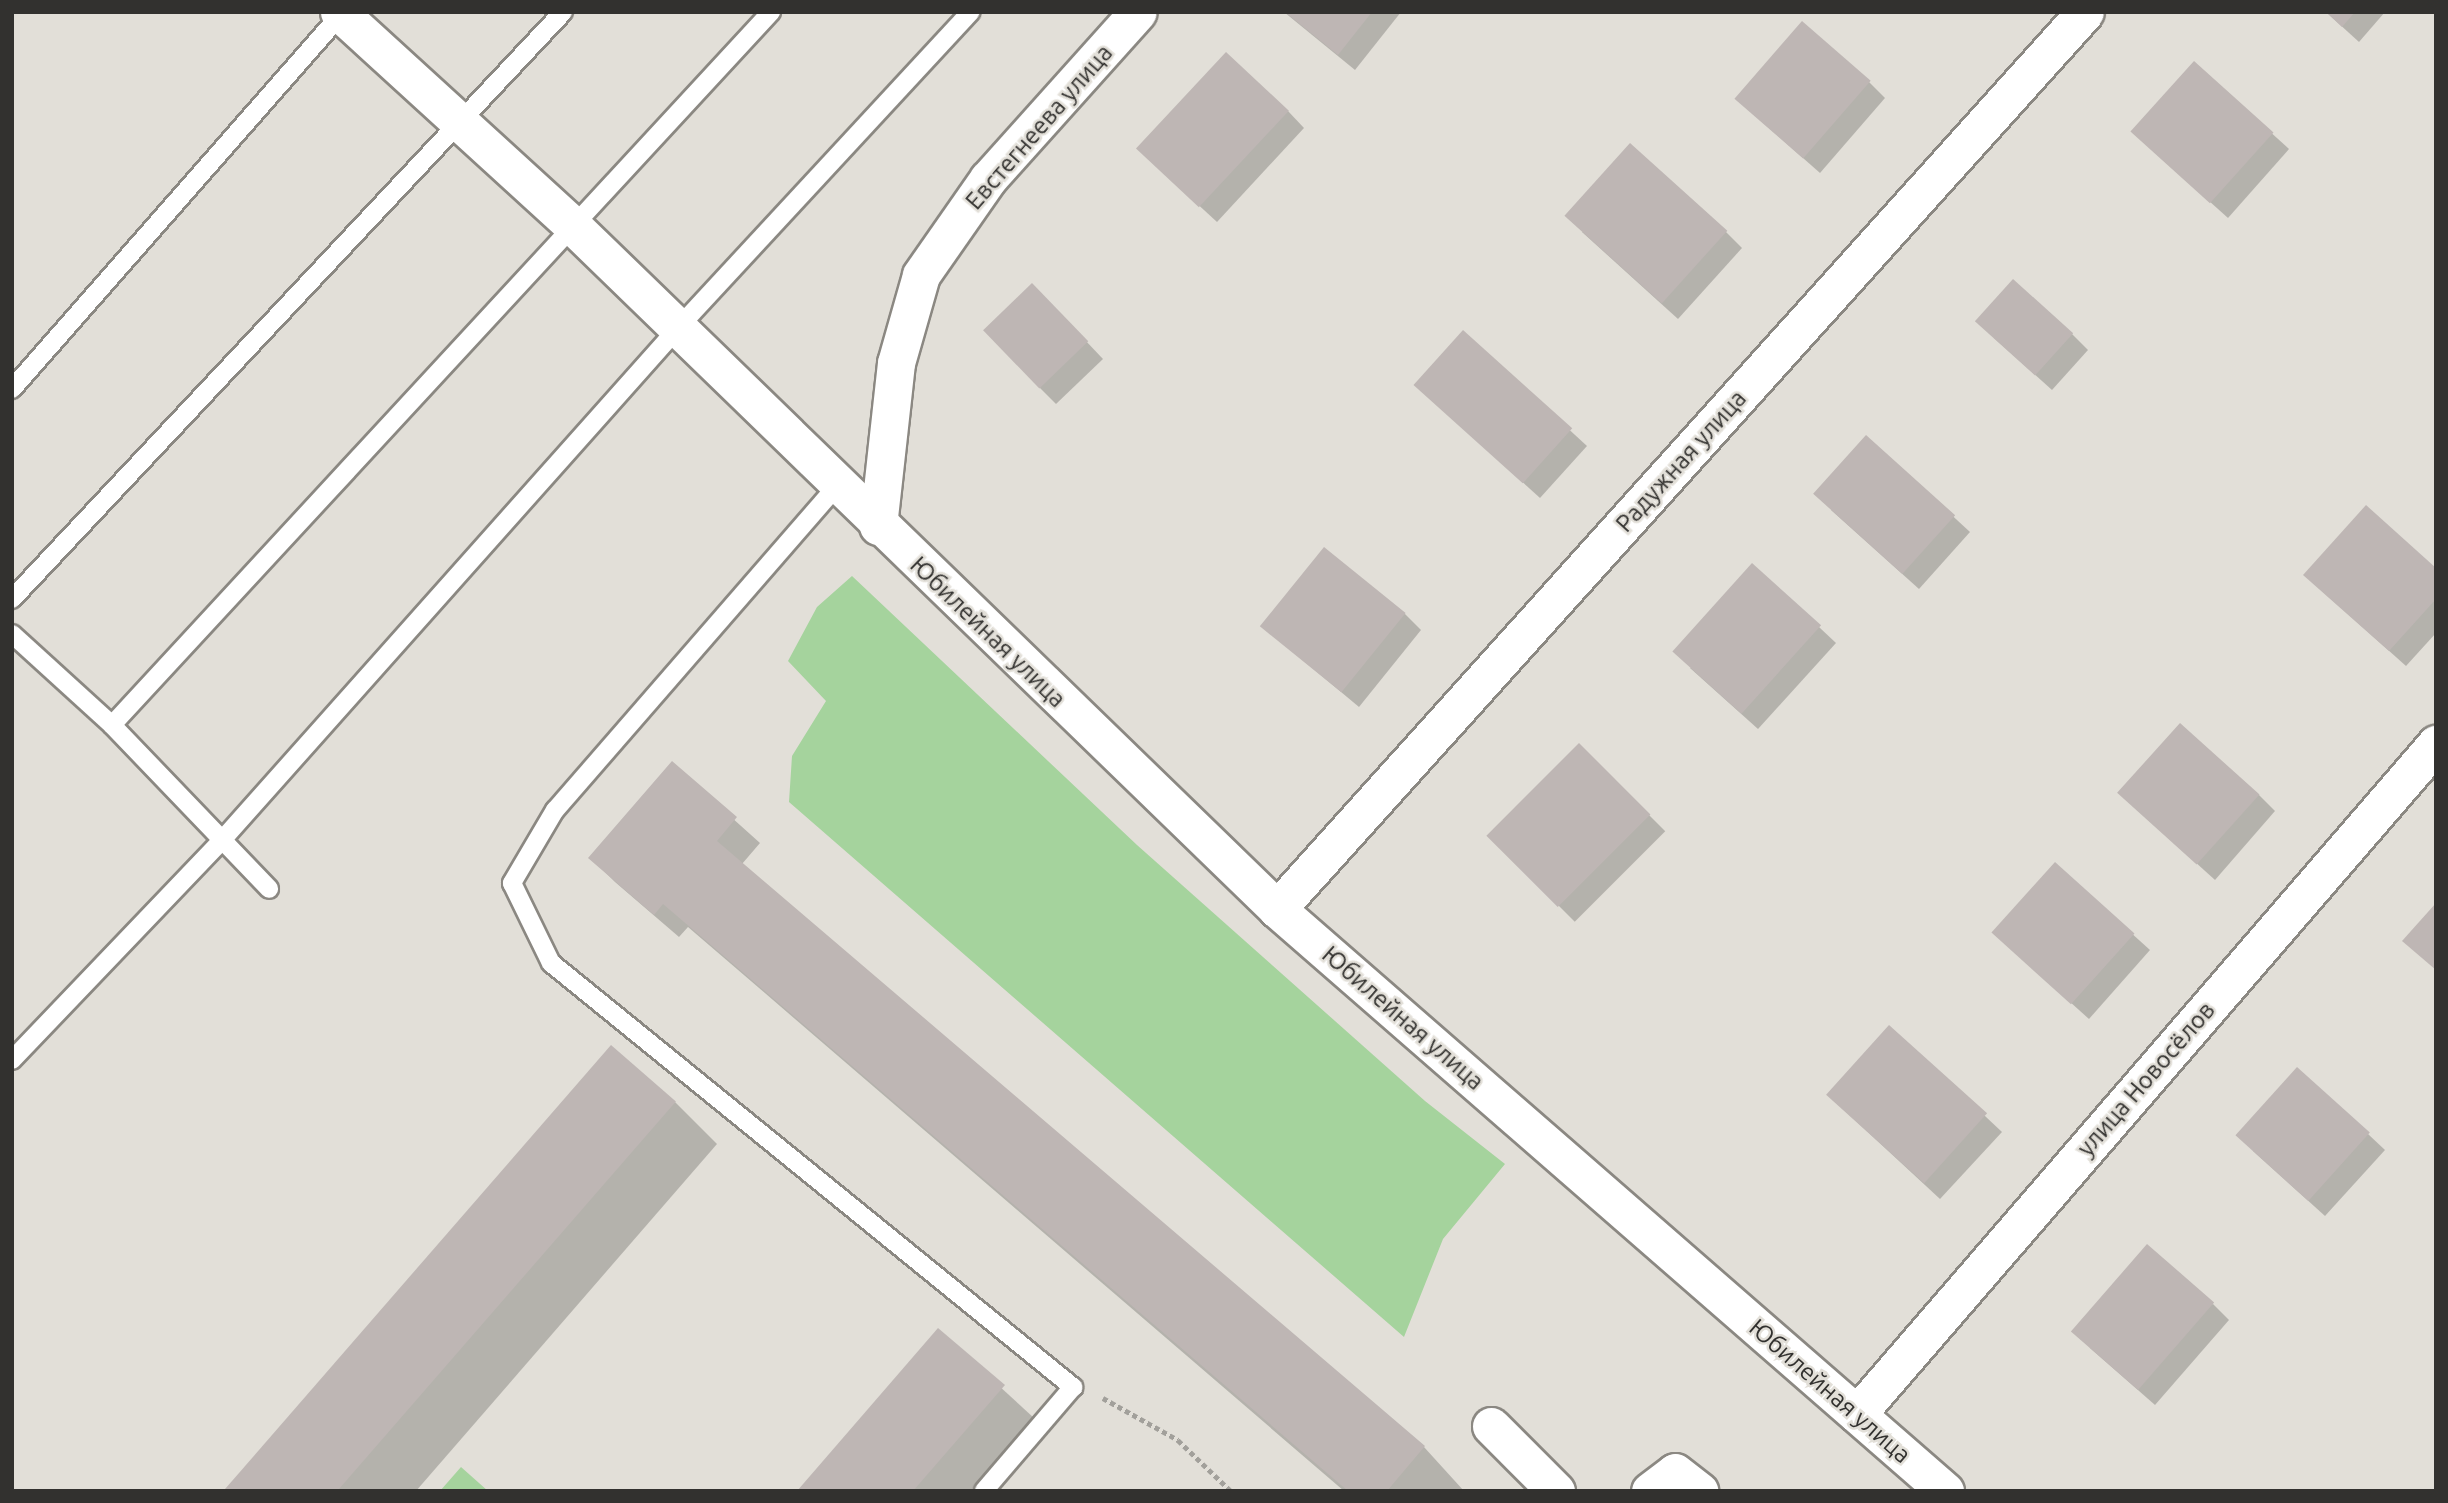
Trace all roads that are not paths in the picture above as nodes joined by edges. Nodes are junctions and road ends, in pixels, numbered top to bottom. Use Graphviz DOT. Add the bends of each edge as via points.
graph roads {
  1 [pos="563,12"];
  2 [pos="771,12"];
  3 [pos="971,12"];
  4 [pos="1138,12"];
  5 [pos="2085,12"];
  6 [pos="341,13"];
  7 [pos="462,121"];
  8 [pos="573,226"];
  9 [pos="677,329"];
  10 [pos="12,389"];
  11 [pos="836,487"];
  12 [pos="878,527"];
  13 [pos="12,599"];
  14 [pos="12,634"];
  15 [pos="112,725"];
  16 [pos="2436,744"];
  17 [pos="223,839"];
  18 [pos="269,889"];
  19 [pos="1277,909"];
  20 [pos="12,1059"];
  21 [pos="1857,1414"];
  22 [pos="1491,1426"];
  23 [pos="984,1491"];
  24 [pos="1556,1491"];
  25 [pos="1650,1491"];
  26 [pos="1699,1491"];
  27 [pos="1945,1491"];
  1 -- 7 [label="lane"];
  2 -- 8 [label="lane"];
  3 -- 9 [label="lane"];
  4 -- 12 [label="street, Евстегнеева улица" via="988,179 921,275 896,363"];
  5 -- 19 [label="street, Радужная улица"];
  6 -- 7 [label="street, Юбилейная улица"];
  6 -- 10 [label="lane"];
  7 -- 8 [label="street, Юбилейная улица"];
  7 -- 13 [label="lane"];
  8 -- 9 [label="street, Юбилейная улица"];
  8 -- 15 [label="lane"];
  9 -- 11 [label="street, Юбилейная улица"];
  9 -- 17 [label="lane"];
  11 -- 12 [label="street, Юбилейная улица"];
  11 -- 23 [label="lane" via="555,810 512,883 551,963 1073,1387"];
  12 -- 19 [label="street, Юбилейная улица"];
  14 -- 15 [label="lane"];
  15 -- 17 [label="lane"];
  16 -- 21 [label="street, улица Новосёлов"];
  17 -- 18 [label="lane"];
  17 -- 20 [label="lane"];
  19 -- 21 [label="street, Юбилейная улица"];
  21 -- 27 [label="street, Юбилейная улица"];
  22 -- 24 [label="street"];
  25 -- 26 [label="street" via="1675,1472"];
}
